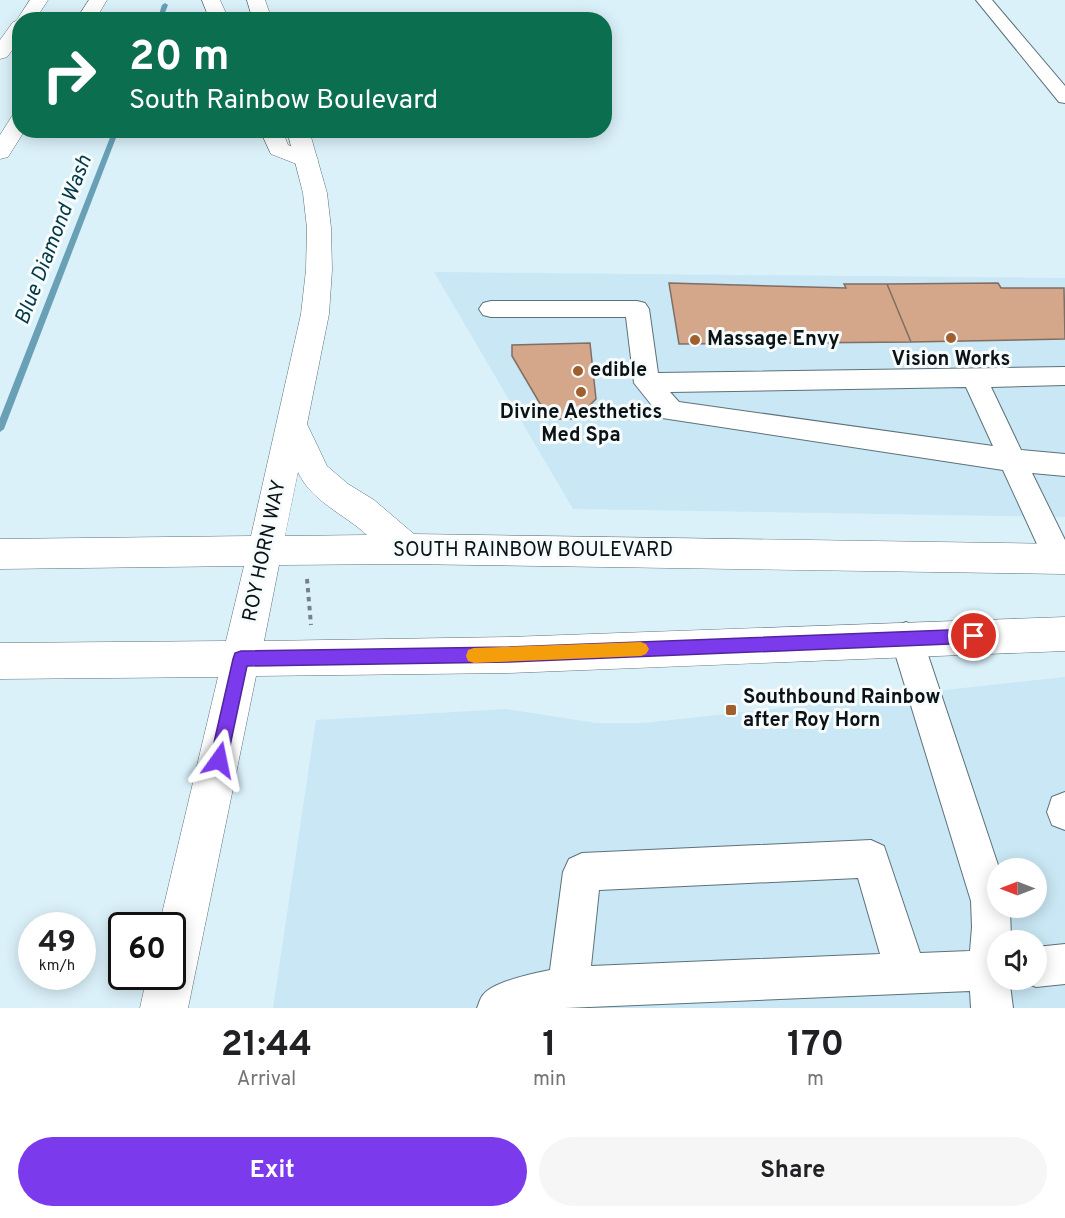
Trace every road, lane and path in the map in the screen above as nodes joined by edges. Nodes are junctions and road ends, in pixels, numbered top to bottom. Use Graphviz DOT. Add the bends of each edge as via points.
graph roads {
  1 [pos="984,0"];
  2 [pos="12,36"];
  3 [pos="0,52"];
  4 [pos="1065,98"];
  5 [pos="12,133"];
  6 [pos="274,138"];
  7 [pos="300,138"];
  8 [pos="0,152"];
  9 [pos="307,160"];
  10 [pos="491,309"];
  11 [pos="974,378"];
  12 [pos="1062,382"];
  13 [pos="646,383"];
  14 [pos="292,424"];
  15 [pos="1012,460"];
  16 [pos="1065,465"];
  17 [pos="407,549"];
  18 [pos="265,552"];
  19 [pos="0,554"];
  20 [pos="1062,559"];
  21 [pos="306,576"];
  22 [pos="312,629"];
  23 [pos="1065,634"];
  24 [pos="906,637"];
  25 [pos="241,659"];
  26 [pos="0,661"];
  27 [pos="185,912"];
  28 [pos="992,930"];
  29 [pos="1065,964"];
  30 [pos="1047,965"];
  31 [pos="906,974"];
  32 [pos="987,982"];
  33 [pos="568,987"];
  34 [pos="168,990"];
  35 [pos="164,1008"];
  36 [pos="498,1008"];
  1 -- 4 [label="street"];
  2 -- 3 [label="main road"];
  5 -- 8 [label="main road"];
  6 -- 9 [label="main road" via="279,149"];
  7 -- 9 [label="main road, ROY HORN WAY"];
  9 -- 14 [label="main road, ROY HORN WAY" via="319,228 319,270 315,314"];
  10 -- 13 [label="street" via="637,309"];
  11 -- 12 [label="street"];
  11 -- 13 [label="street"];
  11 -- 15 [label="street"];
  13 -- 15 [label="street" via="671,411"];
  14 -- 17 [label="main road" via="315,476"];
  14 -- 18 [label="main road, ROY HORN WAY"];
  15 -- 16 [label="street"];
  15 -- 20 [label="street"];
  17 -- 18 [label="main road, SOUTH RAINBOW BOULEVARD"];
  17 -- 20 [label="main road, SOUTH RAINBOW BOULEVARD"];
  18 -- 19 [label="main road, SOUTH RAINBOW BOULEVARD"];
  18 -- 25 [label="main road, ROY HORN WAY"];
  21 -- 22 [label="path"];
  23 -- 24 [label="main road"];
  24 -- 25 [label="main road" via="509,655"];
  24 -- 28 [label="street" via="990,901"];
  25 -- 26 [label="main road"];
  25 -- 27 [label="main road, ROY HORN WAY"];
  29 -- 30 [label="street"];
  31 -- 32 [label="street"];
  31 -- 33 [label="street"];
  31 -- 33 [label="street" via="871,859 582,872"];
  33 -- 36 [label="street" via="530,994"];
  34 -- 35 [label="main road"];
}
